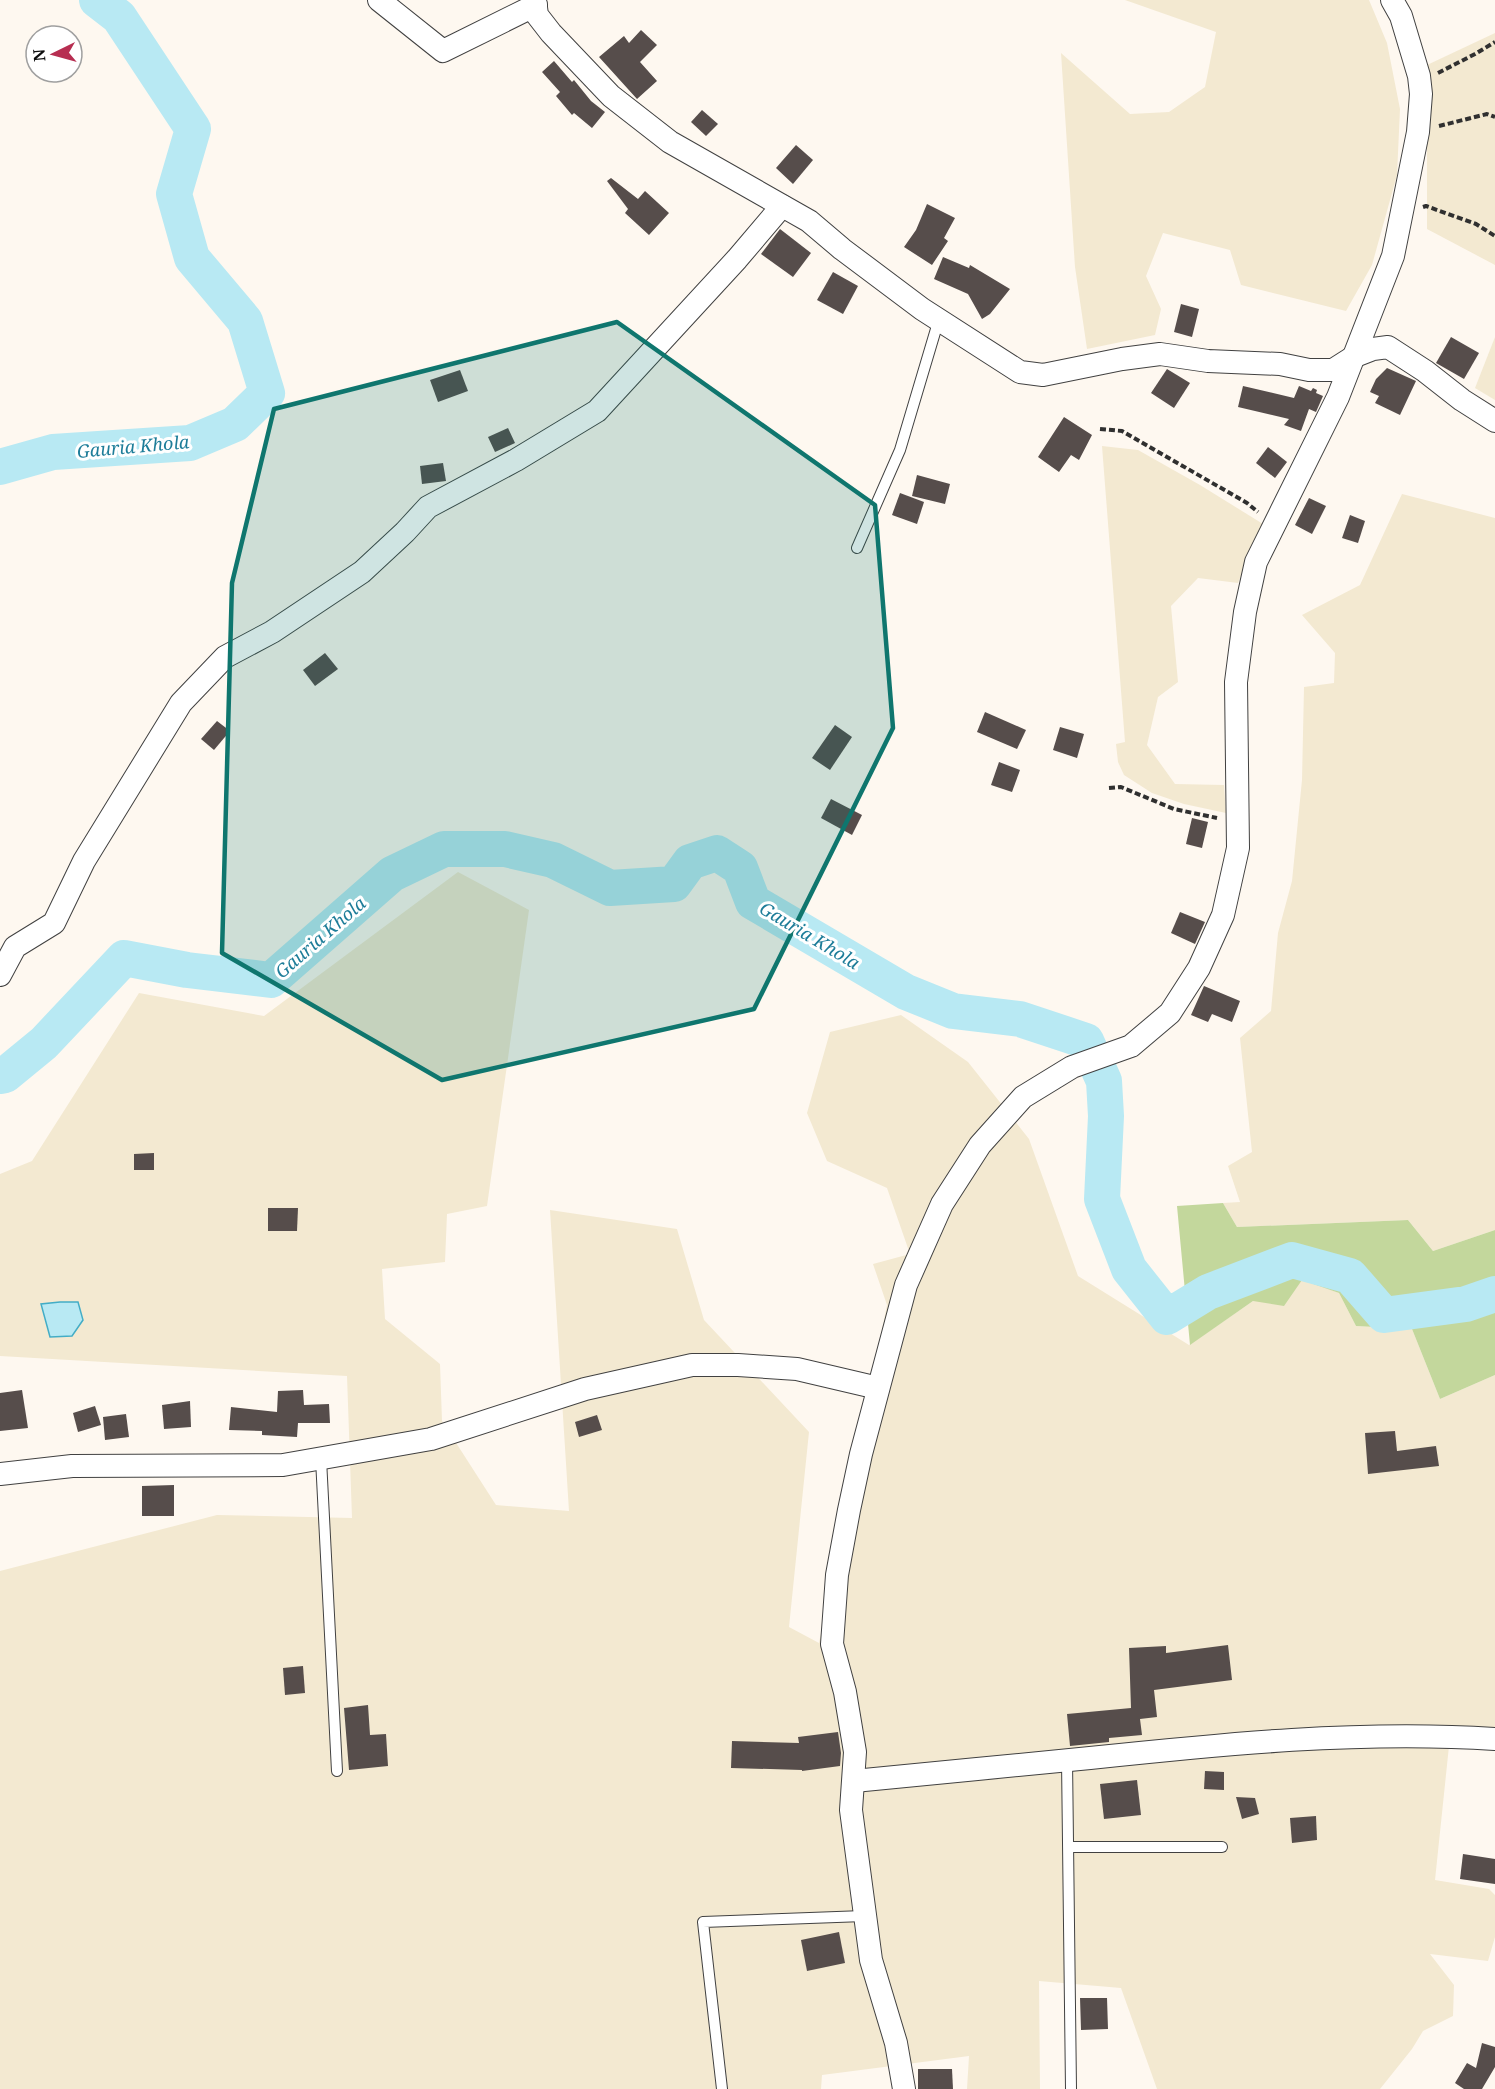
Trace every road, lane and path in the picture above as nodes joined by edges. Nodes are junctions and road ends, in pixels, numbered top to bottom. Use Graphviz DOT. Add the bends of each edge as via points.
graph roads {
  1 [pos="379,0"];
  2 [pos="1392,0"];
  3 [pos="535,2"];
  4 [pos="1495,42"];
  5 [pos="1421,94"];
  6 [pos="1495,117"];
  7 [pos="1418,132"];
  8 [pos="782,206"];
  9 [pos="1402,214"];
  10 [pos="1495,236"];
  11 [pos="939,319"];
  12 [pos="1355,356"];
  13 [pos="1495,422"];
  14 [pos="1100,429"];
  15 [pos="1275,526"];
  16 [pos="857,548"];
  17 [pos="1110,788"];
  18 [pos="1238,823"];
  19 [pos="0,975"];
  20 [pos="878,1389"];
  21 [pos="321,1459"];
  22 [pos="0,1474"];
  23 [pos="1495,1739"];
  24 [pos="1067,1760"];
  25 [pos="337,1771"];
  26 [pos="854,1781"];
  27 [pos="1069,1847"];
  28 [pos="1222,1847"];
  29 [pos="864,1916"];
  30 [pos="722,2089"];
  31 [pos="904,2089"];
  32 [pos="1071,2089"];
  1 -- 3 [label="street" via="443,51"];
  2 -- 5 [label="street" via="1401,16"];
  3 -- 8 [label="street" via="537,15 551,33 611,96 670,142"];
  4 -- 5 [label="path" via="1439,72"];
  5 -- 7 [label="street"];
  6 -- 7 [label="path" via="1487,114"];
  7 -- 9 [label="street"];
  8 -- 11 [label="street" via="809,221"];
  8 -- 19 [label="street" via="597,411 428,507 362,572 272,632 225,657 181,703 84,861 54,923 15,947"];
  9 -- 10 [label="path" via="1425,206 1476,224"];
  9 -- 12 [label="street" via="1393,256"];
  11 -- 12 [label="street" via="1020,372 1043,375 1160,354 1309,370 1333,370"];
  11 -- 16 [label="lane" via="900,450"];
  12 -- 13 [label="street" via="1388,348"];
  12 -- 15 [label="street"];
  14 -- 15 [label="path" via="1122,431 1246,503"];
  15 -- 18 [label="street" via="1256,562 1236,682"];
  17 -- 18 [label="path" via="1121,787 1174,808"];
  18 -- 20 [label="street" via="1238,848 1223,915 1199,968 1170,1013 1131,1046 1072,1067 1023,1097 980,1145 942,1204 906,1285"];
  20 -- 21 [label="street" via="797,1369 692,1365 585,1389 431,1439"];
  20 -- 26 [label="street" via="837,1575 832,1644 850,1717"];
  21 -- 22 [label="street" via="283,1465 72,1466"];
  21 -- 25 [label="lane"];
  23 -- 24 [label="street" via="1311,1739"];
  24 -- 26 [label="street"];
  24 -- 27 [label="lane"];
  26 -- 29 [label="street" via="851,1810"];
  27 -- 28 [label="lane"];
  27 -- 32 [label="lane"];
  29 -- 30 [label="lane" via="703,1922"];
  29 -- 31 [label="street" via="871,1960 896,2043"];
}
